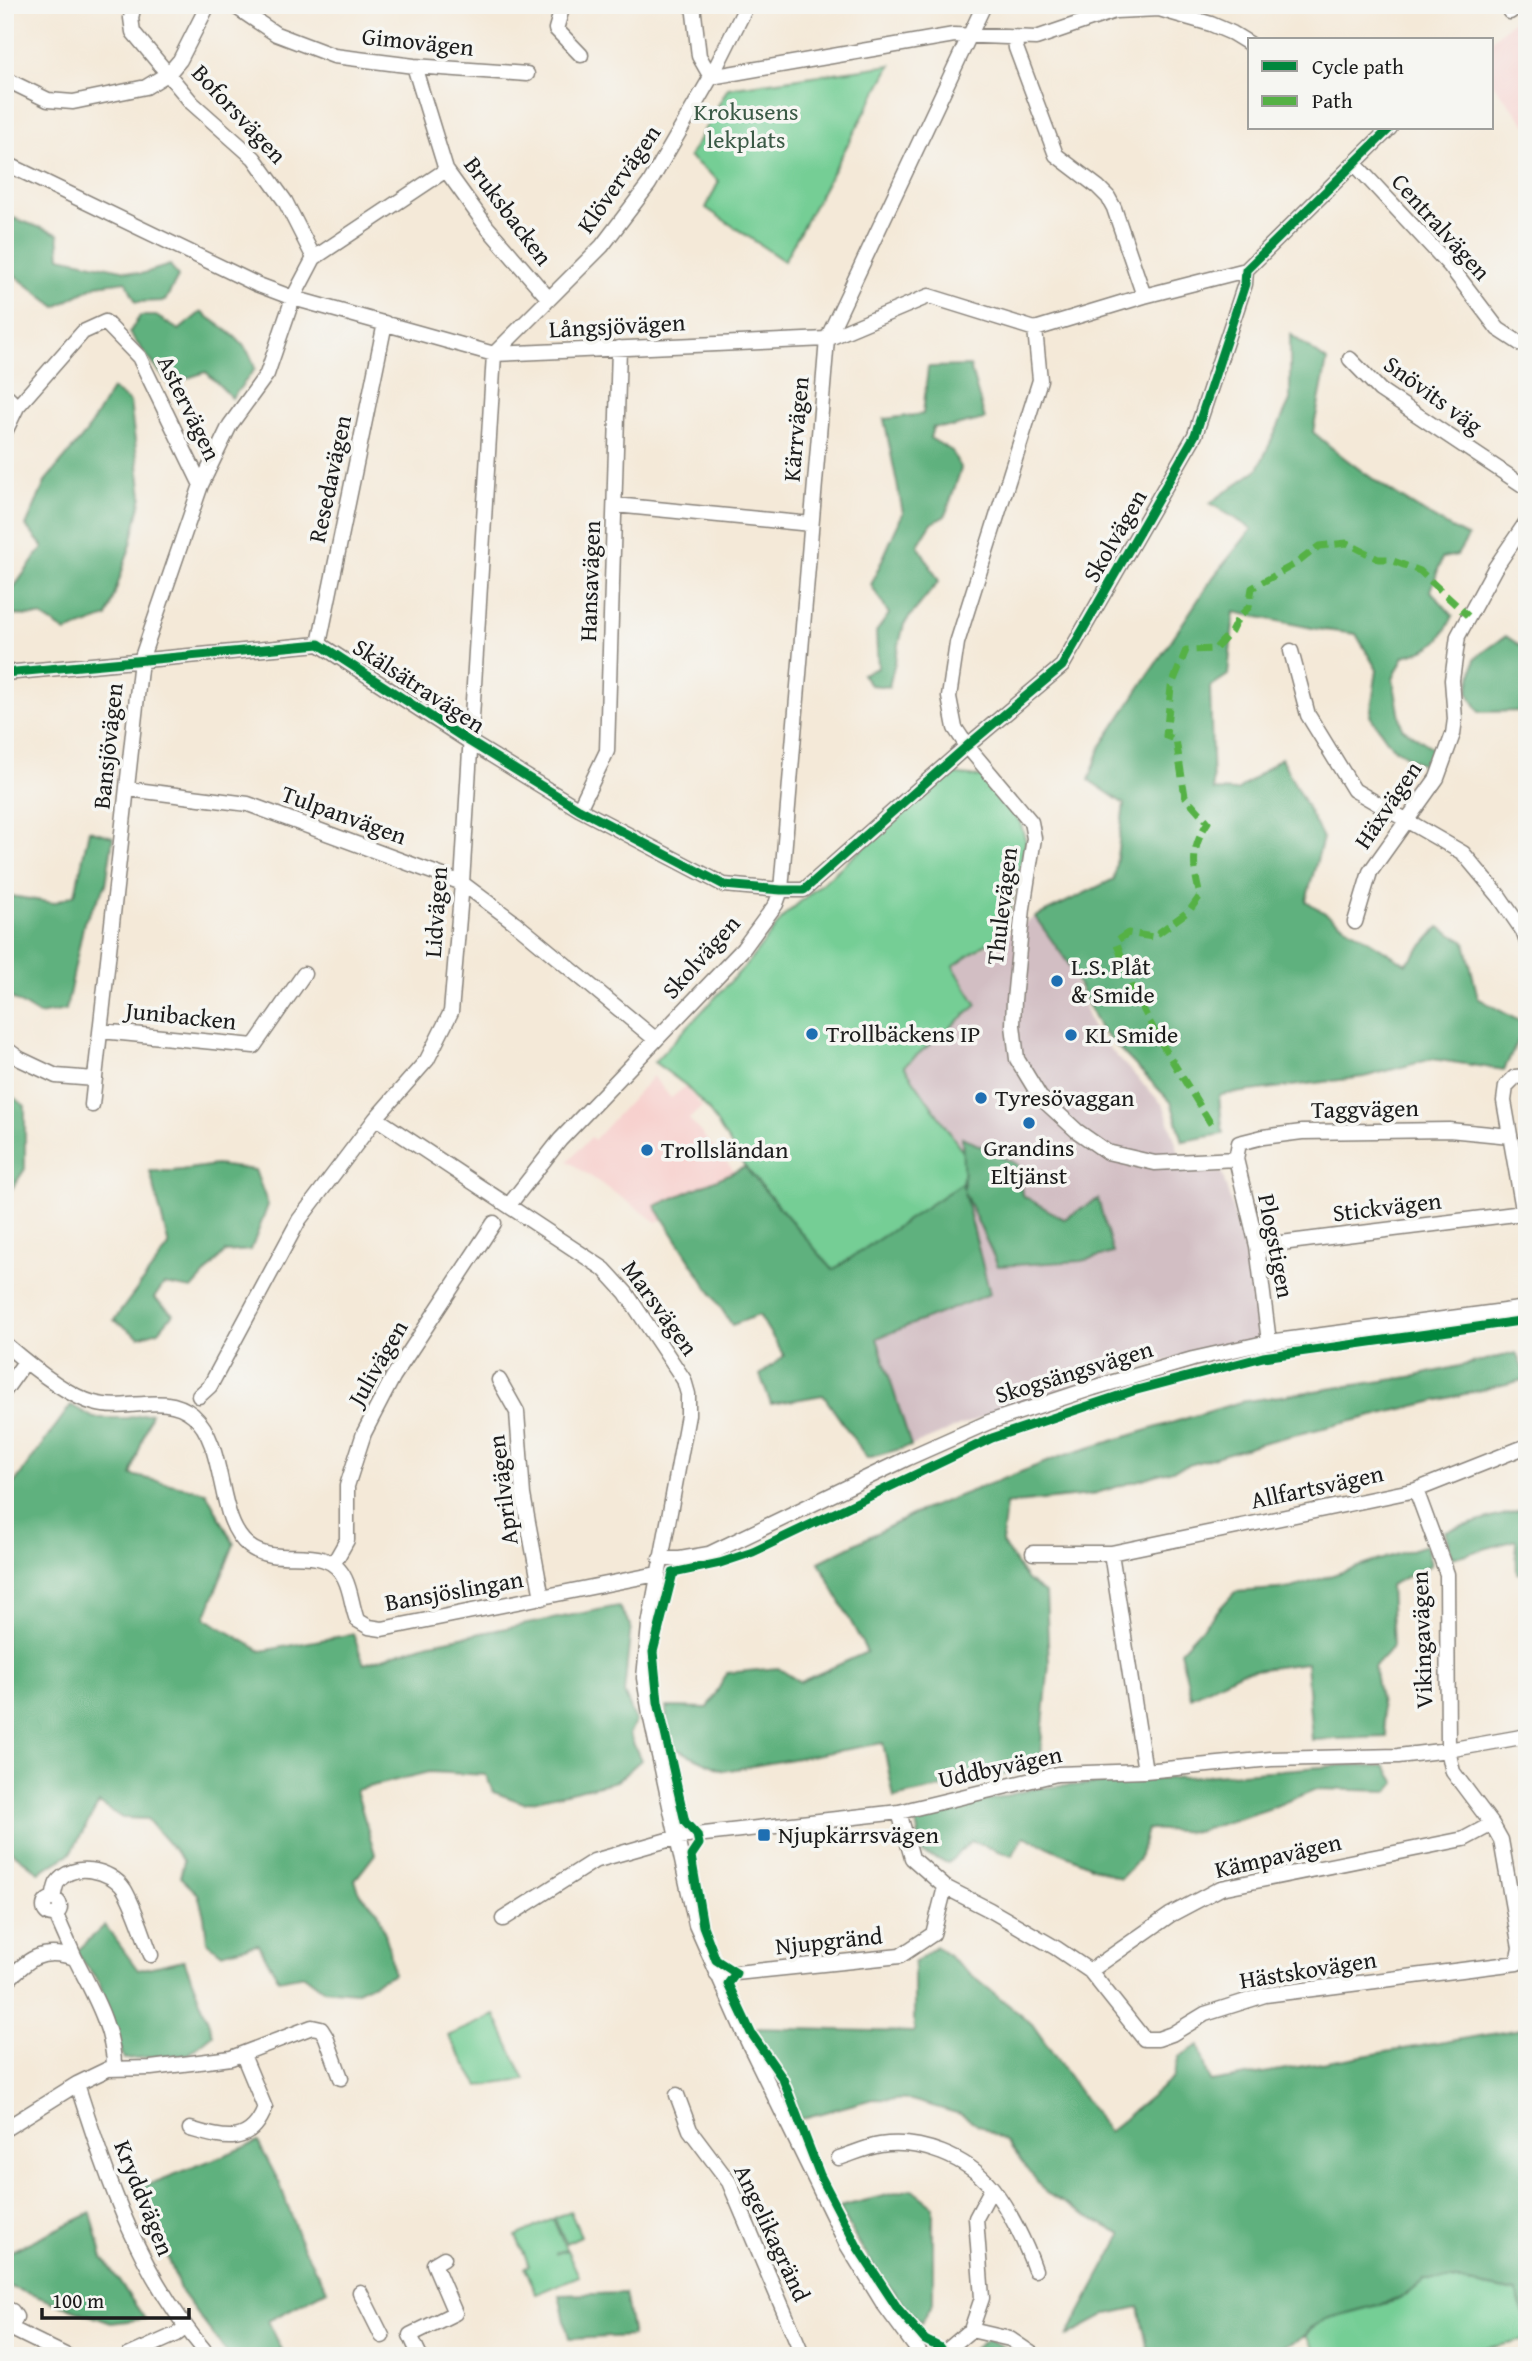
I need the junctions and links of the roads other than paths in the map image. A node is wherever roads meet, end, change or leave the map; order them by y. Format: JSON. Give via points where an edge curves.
{"nodes":[{"id":1,"x":134,"y":5,"type":"edge"},
{"id":2,"x":208,"y":5,"type":"edge"},
{"id":3,"x":233,"y":5,"type":"edge"},
{"id":4,"x":563,"y":5,"type":"edge"},
{"id":5,"x":693,"y":5,"type":"edge"},
{"id":6,"x":747,"y":5,"type":"edge"},
{"id":7,"x":984,"y":5,"type":"edge"},
{"id":8,"x":1159,"y":7,"type":"edge"},
{"id":9,"x":969,"y":35,"type":"junction"},
{"id":10,"x":1015,"y":39,"type":"junction"},
{"id":11,"x":1248,"y":43,"type":"edge"},
{"id":12,"x":581,"y":55,"type":"dead end"},
{"id":13,"x":414,"y":66,"type":"junction"},
{"id":14,"x":169,"y":73,"type":"junction"},
{"id":15,"x":527,"y":74,"type":"dead end"},
{"id":16,"x":711,"y":78,"type":"junction"},
{"id":17,"x":5,"y":79,"type":"edge"},
{"id":18,"x":1388,"y":130,"type":"edge"},
{"id":19,"x":5,"y":163,"type":"edge"},
{"id":20,"x":1354,"y":163,"type":"junction"},
{"id":21,"x":446,"y":170,"type":"junction"},
{"id":22,"x":314,"y":258,"type":"junction"},
{"id":23,"x":1246,"y":270,"type":"junction"},
{"id":24,"x":1144,"y":296,"type":"junction"},
{"id":25,"x":293,"y":298,"type":"junction"},
{"id":26,"x":548,"y":299,"type":"junction"},
{"id":27,"x":385,"y":323,"type":"junction"},
{"id":28,"x":1035,"y":329,"type":"junction"},
{"id":29,"x":827,"y":339,"type":"junction"},
{"id":30,"x":619,"y":348,"type":"junction"},
{"id":31,"x":1527,"y":348,"type":"edge"},
{"id":32,"x":494,"y":354,"type":"junction"},
{"id":33,"x":1350,"y":359,"type":"dead end"},
{"id":34,"x":5,"y":395,"type":"edge"},
{"id":35,"x":17,"y":407,"type":"junction"},
{"id":36,"x":5,"y":432,"type":"edge"},
{"id":37,"x":201,"y":485,"type":"junction"},
{"id":38,"x":1527,"y":488,"type":"edge"},
{"id":39,"x":615,"y":505,"type":"junction"},
{"id":40,"x":1527,"y":522,"type":"edge"},
{"id":41,"x":811,"y":524,"type":"junction"},
{"id":42,"x":319,"y":644,"type":"junction"},
{"id":43,"x":1292,"y":652,"type":"dead end"},
{"id":44,"x":141,"y":660,"type":"junction"},
{"id":45,"x":5,"y":673,"type":"edge"},
{"id":46,"x":470,"y":742,"type":"junction"},
{"id":47,"x":967,"y":746,"type":"junction"},
{"id":48,"x":128,"y":789,"type":"junction"},
{"id":49,"x":579,"y":809,"type":"junction"},
{"id":50,"x":1406,"y":820,"type":"junction"},
{"id":51,"x":462,"y":883,"type":"junction"},
{"id":52,"x":782,"y":890,"type":"junction"},
{"id":53,"x":1355,"y":922,"type":"dead end"},
{"id":54,"x":1527,"y":942,"type":"edge"},
{"id":55,"x":304,"y":974,"type":"dead end"},
{"id":56,"x":101,"y":1031,"type":"junction"},
{"id":57,"x":655,"y":1039,"type":"junction"},
{"id":58,"x":5,"y":1048,"type":"edge"},
{"id":59,"x":1527,"y":1076,"type":"edge"},
{"id":60,"x":95,"y":1079,"type":"junction"},
{"id":61,"x":92,"y":1105,"type":"dead end"},
{"id":62,"x":376,"y":1118,"type":"junction"},
{"id":63,"x":1510,"y":1136,"type":"junction"},
{"id":64,"x":1236,"y":1159,"type":"junction"},
{"id":65,"x":509,"y":1205,"type":"junction"},
{"id":66,"x":1523,"y":1213,"type":"junction"},
{"id":67,"x":495,"y":1223,"type":"dead end"},
{"id":68,"x":1527,"y":1232,"type":"edge"},
{"id":69,"x":1257,"y":1246,"type":"junction"},
{"id":70,"x":1527,"y":1308,"type":"edge"},
{"id":71,"x":1269,"y":1342,"type":"junction"},
{"id":72,"x":5,"y":1345,"type":"edge"},
{"id":73,"x":25,"y":1362,"type":"junction"},
{"id":74,"x":499,"y":1380,"type":"dead end"},
{"id":75,"x":5,"y":1390,"type":"edge"},
{"id":76,"x":199,"y":1396,"type":"dead end"},
{"id":77,"x":1527,"y":1446,"type":"edge"},
{"id":78,"x":1416,"y":1490,"type":"junction"},
{"id":79,"x":1033,"y":1553,"type":"dead end"},
{"id":80,"x":1111,"y":1553,"type":"junction"},
{"id":81,"x":660,"y":1559,"type":"junction"},
{"id":82,"x":334,"y":1563,"type":"junction"},
{"id":83,"x":657,"y":1574,"type":"junction"},
{"id":84,"x":542,"y":1598,"type":"junction"},
{"id":85,"x":1527,"y":1736,"type":"edge"},
{"id":86,"x":1448,"y":1750,"type":"junction"},
{"id":87,"x":1145,"y":1771,"type":"junction"},
{"id":88,"x":899,"y":1812,"type":"junction"},
{"id":89,"x":1492,"y":1824,"type":"junction"},
{"id":90,"x":678,"y":1837,"type":"junction"},
{"id":91,"x":945,"y":1888,"type":"junction"},
{"id":92,"x":503,"y":1919,"type":"dead end"},
{"id":93,"x":151,"y":1955,"type":"dead end"},
{"id":94,"x":75,"y":1958,"type":"junction"},
{"id":95,"x":1090,"y":1971,"type":"junction"},
{"id":96,"x":717,"y":1975,"type":"junction"},
{"id":97,"x":5,"y":1983,"type":"edge"},
{"id":98,"x":243,"y":2055,"type":"junction"},
{"id":99,"x":114,"y":2069,"type":"junction"},
{"id":100,"x":341,"y":2078,"type":"dead end"},
{"id":101,"x":77,"y":2084,"type":"junction"},
{"id":102,"x":677,"y":2095,"type":"dead end"},
{"id":103,"x":5,"y":2129,"type":"edge"},
{"id":104,"x":190,"y":2129,"type":"dead end"},
{"id":105,"x":839,"y":2158,"type":"dead end"},
{"id":106,"x":992,"y":2188,"type":"junction"},
{"id":107,"x":444,"y":2258,"type":"dead end"},
{"id":108,"x":1035,"y":2270,"type":"dead end"},
{"id":109,"x":360,"y":2292,"type":"dead end"},
{"id":110,"x":5,"y":2308,"type":"edge"},
{"id":111,"x":185,"y":2328,"type":"junction"},
{"id":112,"x":971,"y":2330,"type":"junction"},
{"id":113,"x":382,"y":2336,"type":"dead end"},
{"id":114,"x":67,"y":2356,"type":"edge"},
{"id":115,"x":128,"y":2356,"type":"edge"},
{"id":116,"x":209,"y":2356,"type":"edge"},
{"id":117,"x":420,"y":2356,"type":"edge"},
{"id":118,"x":803,"y":2356,"type":"edge"},
{"id":119,"x":922,"y":2356,"type":"edge"},
{"id":120,"x":940,"y":2356,"type":"edge"},
{"id":121,"x":1035,"y":2356,"type":"edge"}],
"edges":[{"from":1,"to":14,"type":"street","name":"Boforsvägen","via":[[133,32]]},
{"from":2,"to":14,"type":"street"},
{"from":3,"to":13,"type":"street","name":"Gimovägen","via":[[276,34],[334,56]]},
{"from":4,"to":12,"type":"street","via":[[556,29]]},
{"from":5,"to":16,"type":"street","via":[[699,56]]},
{"from":6,"to":16,"type":"street","name":"Klövervägen"},
{"from":7,"to":9,"type":"street","name":"Kärrvägen"},
{"from":8,"to":10,"type":"street","via":[[1115,11],[1036,38]]},
{"from":8,"to":11,"type":"street","via":[[1211,24]]},
{"from":9,"to":10,"type":"street"},
{"from":9,"to":16,"type":"street"},
{"from":9,"to":29,"type":"street","name":"Kärrvägen"},
{"from":10,"to":24,"type":"street","via":[[1056,155],[1108,197]]},
{"from":13,"to":15,"type":"street","name":"Gimovägen"},
{"from":13,"to":21,"type":"street","name":"Bruksbacken"},
{"from":14,"to":17,"type":"street","via":[[146,87],[73,102],[48,100]]},
{"from":14,"to":22,"type":"street","name":"Boforsvägen","via":[[192,103],[254,158],[285,201]]},
{"from":16,"to":26,"type":"street","name":"Klövervägen","via":[[649,184],[602,246]]},
{"from":18,"to":20,"type":"street"},
{"from":19,"to":25,"type":"street","name":"Långsjövägen"},
{"from":20,"to":23,"type":"street"},
{"from":20,"to":31,"type":"street","name":"Centralvägen","via":[[1450,266],[1498,330]]},
{"from":21,"to":22,"type":"street"},
{"from":21,"to":26,"type":"street","name":"Bruksbacken"},
{"from":22,"to":25,"type":"street","name":"Bansjövägen"},
{"from":23,"to":24,"type":"street"},
{"from":23,"to":47,"type":"street","name":"Skolvägen","via":[[1195,435],[1062,666]]},
{"from":24,"to":28,"type":"street"},
{"from":25,"to":27,"type":"street","name":"Långsjövägen"},
{"from":25,"to":37,"type":"street","name":"Bansjövägen","via":[[267,374],[230,425]]},
{"from":26,"to":32,"type":"street","name":"Klövervägen"},
{"from":27,"to":32,"type":"street","name":"Långsjövägen"},
{"from":27,"to":42,"type":"street","name":"Resedavägen"},
{"from":28,"to":29,"type":"street","name":"Långsjövägen","via":[[929,296]]},
{"from":28,"to":47,"type":"street","name":"Thulevägen","via":[[1040,380],[957,643],[949,697],[955,728]]},
{"from":29,"to":30,"type":"street","name":"Långsjövägen"},
{"from":29,"to":41,"type":"street","name":"Kärrvägen"},
{"from":30,"to":32,"type":"street","name":"Långsjövägen"},
{"from":30,"to":39,"type":"street","name":"Hansavägen"},
{"from":32,"to":46,"type":"street","name":"Lidvägen"},
{"from":33,"to":38,"type":"street","name":"Snövits väg","via":[[1380,390]]},
{"from":34,"to":35,"type":"street"},
{"from":35,"to":36,"type":"street"},
{"from":35,"to":37,"type":"street","name":"Astervägen","via":[[83,332],[105,322],[139,357]]},
{"from":37,"to":44,"type":"street","name":"Bansjövägen"},
{"from":39,"to":41,"type":"street"},
{"from":39,"to":49,"type":"street","name":"Hansavägen","via":[[607,751]]},
{"from":40,"to":50,"type":"street","name":"Häxvägen","via":[[1494,568],[1458,636],[1452,680],[1453,734],[1437,778]]},
{"from":41,"to":52,"type":"street","name":"Kärrvägen"},
{"from":42,"to":44,"type":"street","name":"Skälsätravägen"},
{"from":42,"to":46,"type":"street","name":"Skälsätravägen"},
{"from":43,"to":50,"type":"street","via":[[1308,715],[1354,790]]},
{"from":44,"to":45,"type":"street","name":"Skälsätravägen"},
{"from":44,"to":48,"type":"street","name":"Bansjövägen"},
{"from":46,"to":49,"type":"street","name":"Skälsätravägen"},
{"from":46,"to":51,"type":"street","name":"Lidvägen"},
{"from":47,"to":52,"type":"street","name":"Skolvägen","via":[[804,890]]},
{"from":47,"to":64,"type":"street","name":"Thulevägen","via":[[1031,822],[1034,838],[1013,1025],[1017,1059],[1027,1078],[1061,1117],[1108,1152],[1155,1163]]},
{"from":48,"to":51,"type":"street","name":"Tulpanvägen","via":[[247,804]]},
{"from":48,"to":56,"type":"street","name":"Bansjövägen"},
{"from":49,"to":52,"type":"street","name":"Skälsätravägen","via":[[724,885]]},
{"from":50,"to":53,"type":"street","name":"Häxvägen","via":[[1370,872]]},
{"from":50,"to":54,"type":"street","via":[[1463,853],[1499,896]]},
{"from":51,"to":57,"type":"street","name":"Tulpanvägen"},
{"from":51,"to":62,"type":"street","name":"Lidvägen","via":[[451,1013],[427,1060]]},
{"from":52,"to":57,"type":"street","name":"Skolvägen","via":[[743,948]]},
{"from":55,"to":56,"type":"street","name":"Junibacken","via":[[254,1046]]},
{"from":56,"to":60,"type":"street","name":"Bansjövägen"},
{"from":57,"to":65,"type":"street","name":"Skolvägen","via":[[560,1140]]},
{"from":58,"to":60,"type":"street","via":[[56,1076]]},
{"from":59,"to":63,"type":"street","via":[[1515,1077],[1506,1086]]},
{"from":60,"to":61,"type":"street","name":"Bansjövägen"},
{"from":62,"to":65,"type":"street","name":"Marsvägen"},
{"from":62,"to":76,"type":"street","name":"Lidvägen","via":[[299,1220],[210,1386]]},
{"from":63,"to":64,"type":"street","name":"Taggvägen","via":[[1449,1130],[1302,1132],[1239,1143]]},
{"from":63,"to":66,"type":"street"},
{"from":64,"to":69,"type":"street","name":"Plogstigen"},
{"from":65,"to":81,"type":"street","name":"Marsvägen","via":[[604,1269],[626,1293],[684,1380],[688,1415]]},
{"from":66,"to":68,"type":"street"},
{"from":66,"to":69,"type":"street","name":"Stickvägen"},
{"from":67,"to":82,"type":"street","name":"Julivägen","via":[[393,1377],[364,1433],[347,1486],[347,1540]]},
{"from":69,"to":71,"type":"street","name":"Plogstigen"},
{"from":70,"to":71,"type":"street","name":"Skogsängsvägen"},
{"from":71,"to":81,"type":"street","name":"Skogsängsvägen","via":[[1193,1359],[989,1422],[709,1554]]},
{"from":72,"to":73,"type":"street"},
{"from":73,"to":75,"type":"street"},
{"from":73,"to":82,"type":"street","via":[[94,1403],[166,1403],[192,1414],[216,1458],[236,1530],[249,1546],[273,1556],[316,1557]]},
{"from":74,"to":84,"type":"street","name":"Aprilvägen","via":[[517,1412],[523,1495]]},
{"from":77,"to":78,"type":"street","name":"Allfartsvägen"},
{"from":78,"to":80,"type":"street","name":"Allfartsvägen"},
{"from":78,"to":86,"type":"street","name":"Vikingavägen","via":[[1447,1574]]},
{"from":79,"to":80,"type":"street","name":"Allfartsvägen"},
{"from":80,"to":87,"type":"street"},
{"from":81,"to":83,"type":"street"},
{"from":82,"to":84,"type":"street","name":"Bansjöslingan","via":[[345,1579],[357,1620],[369,1627],[382,1629]]},
{"from":83,"to":84,"type":"street","name":"Bansjöslingan"},
{"from":83,"to":90,"type":"street","via":[[644,1678]]},
{"from":85,"to":86,"type":"street","name":"Uddbyvägen"},
{"from":86,"to":87,"type":"street","name":"Uddbyvägen"},
{"from":86,"to":89,"type":"street","name":"Hästskovägen","via":[[1453,1772]]},
{"from":87,"to":88,"type":"street","name":"Uddbyvägen","via":[[1057,1774]]},
{"from":88,"to":90,"type":"street","name":"Uddbyvägen"},
{"from":88,"to":91,"type":"street","name":"Hästskovägen","via":[[912,1858]]},
{"from":89,"to":95,"type":"street","name":"Kämpavägen","via":[[1464,1839],[1221,1888],[1170,1915]]},
{"from":89,"to":95,"type":"street","name":"Hästskovägen","via":[[1501,1840],[1520,1948],[1517,1963],[1265,1995],[1205,2014],[1158,2039],[1144,2039]]},
{"from":90,"to":92,"type":"street","name":"Uddbyvägen","via":[[594,1861]]},
{"from":90,"to":96,"type":"street","via":[[696,1925]]},
{"from":91,"to":95,"type":"street","name":"Hästskovägen"},
{"from":91,"to":96,"type":"street","name":"Njupgränd","via":[[933,1934],[900,1956]]},
{"from":93,"to":94,"type":"street","via":[[124,1889],[110,1877],[79,1869],[58,1883],[53,1899],[60,1903],[56,1915]]},
{"from":94,"to":97,"type":"street","via":[[50,1952],[22,1966]]},
{"from":94,"to":99,"type":"street","via":[[106,2022]]},
{"from":96,"to":119,"type":"street","via":[[846,2242]]},
{"from":98,"to":99,"type":"street"},
{"from":98,"to":100,"type":"street","via":[[312,2027],[321,2029]]},
{"from":98,"to":104,"type":"street","via":[[265,2108],[256,2125],[226,2139]]},
{"from":99,"to":101,"type":"street"},
{"from":101,"to":103,"type":"street"},
{"from":101,"to":111,"type":"street","name":"Kryddvägen","via":[[118,2206],[162,2295]]},
{"from":102,"to":118,"type":"street","name":"Angelikagränd","via":[[690,2130],[729,2182]]},
{"from":105,"to":106,"type":"street","via":[[880,2145],[929,2149],[964,2162]]},
{"from":106,"to":108,"type":"street","via":[[1026,2244]]},
{"from":106,"to":112,"type":"street","via":[[976,2218],[982,2298]]},
{"from":107,"to":117,"type":"street","via":[[434,2264],[455,2313],[410,2334]]},
{"from":109,"to":113,"type":"street"},
{"from":110,"to":114,"type":"street","via":[[16,2317],[14,2330]]},
{"from":111,"to":115,"type":"street"},
{"from":111,"to":116,"type":"street","name":"Kryddvägen"},
{"from":112,"to":120,"type":"street"},
{"from":112,"to":121,"type":"street","via":[[1010,2339]]}]}
